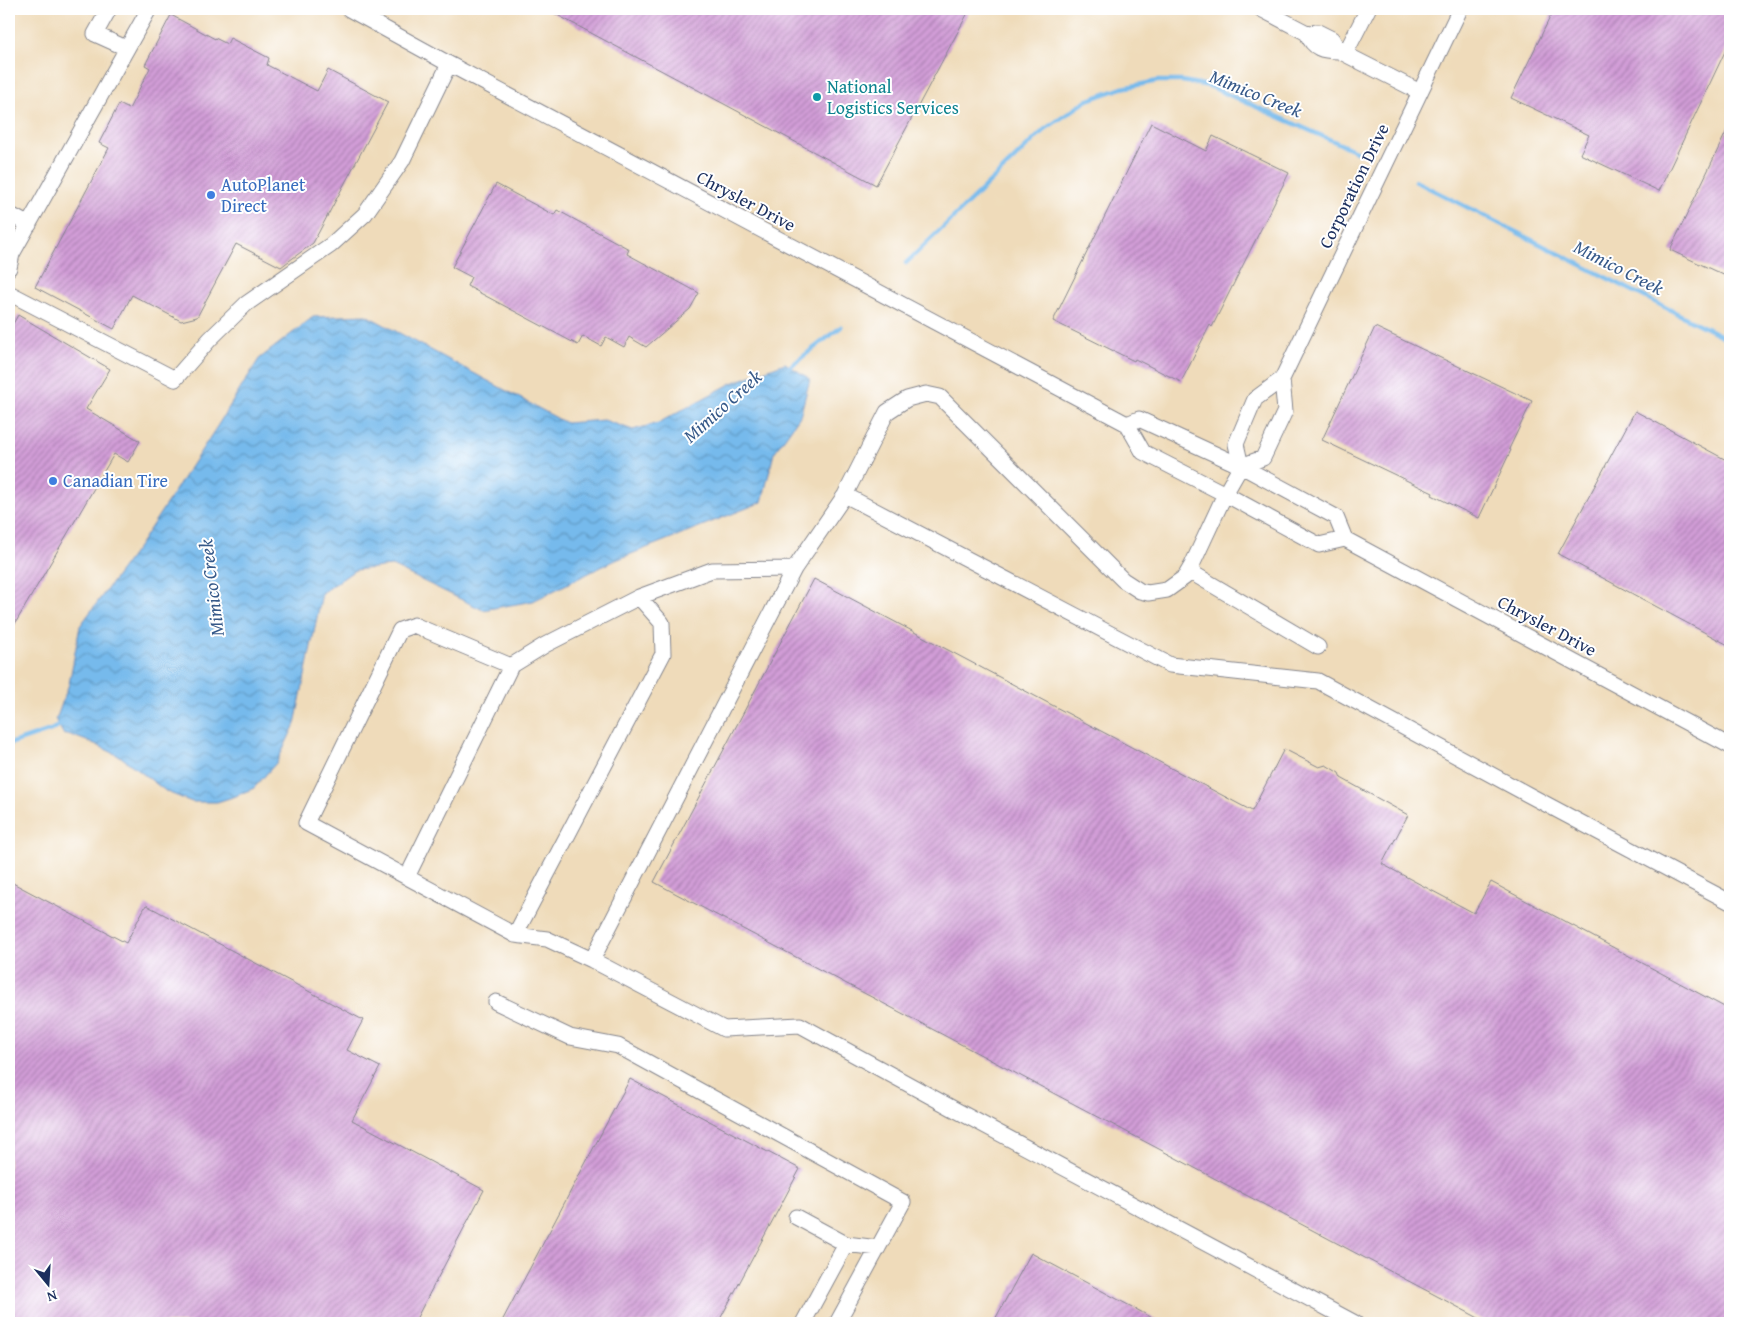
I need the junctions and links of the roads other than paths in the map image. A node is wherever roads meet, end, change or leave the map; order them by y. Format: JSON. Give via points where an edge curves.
{"nodes":[{"id":1,"x":109,"y":9,"type":"edge"},
{"id":2,"x":149,"y":9,"type":"edge"},
{"id":3,"x":349,"y":9,"type":"edge"},
{"id":4,"x":1261,"y":9,"type":"edge"},
{"id":5,"x":1368,"y":9,"type":"edge"},
{"id":6,"x":1460,"y":9,"type":"edge"},
{"id":7,"x":126,"y":48,"type":"junction"},
{"id":8,"x":1342,"y":52,"type":"junction"},
{"id":9,"x":449,"y":64,"type":"junction"},
{"id":10,"x":1420,"y":92,"type":"junction"},
{"id":11,"x":9,"y":214,"type":"edge"},
{"id":12,"x":29,"y":224,"type":"junction"},
{"id":13,"x":10,"y":258,"type":"edge"},
{"id":14,"x":9,"y":293,"type":"edge"},
{"id":15,"x":1282,"y":379,"type":"junction"},
{"id":16,"x":1128,"y":424,"type":"junction"},
{"id":17,"x":1241,"y":466,"type":"junction"},
{"id":18,"x":1225,"y":494,"type":"junction"},
{"id":19,"x":845,"y":495,"type":"junction"},
{"id":20,"x":1345,"y":539,"type":"junction"},
{"id":21,"x":794,"y":569,"type":"junction"},
{"id":22,"x":1189,"y":571,"type":"junction"},
{"id":23,"x":639,"y":597,"type":"junction"},
{"id":24,"x":1318,"y":647,"type":"dead end"},
{"id":25,"x":511,"y":666,"type":"junction"},
{"id":26,"x":1730,"y":746,"type":"edge"},
{"id":27,"x":407,"y":877,"type":"junction"},
{"id":28,"x":1730,"y":902,"type":"edge"},
{"id":29,"x":514,"y":935,"type":"junction"},
{"id":30,"x":592,"y":960,"type":"junction"},
{"id":31,"x":496,"y":1002,"type":"dead end"},
{"id":32,"x":796,"y":1217,"type":"dead end"},
{"id":33,"x":846,"y":1244,"type":"junction"},
{"id":34,"x":878,"y":1248,"type":"junction"},
{"id":35,"x":803,"y":1323,"type":"edge"},
{"id":36,"x":837,"y":1323,"type":"edge"},
{"id":37,"x":1355,"y":1323,"type":"edge"}],
"edges":[{"from":1,"to":7,"type":"street","via":[[95,34]]},
{"from":2,"to":7,"type":"street"},
{"from":3,"to":9,"type":"street","name":"Chrysler Drive"},
{"from":4,"to":8,"type":"street","via":[[1307,33],[1312,44],[1326,51]]},
{"from":5,"to":8,"type":"street"},
{"from":6,"to":10,"type":"street","name":"Corporation Drive"},
{"from":7,"to":12,"type":"street"},
{"from":8,"to":10,"type":"street"},
{"from":9,"to":14,"type":"street","via":[[402,161],[365,214],[331,245],[246,304],[175,379]]},
{"from":9,"to":16,"type":"street","name":"Chrysler Drive"},
{"from":10,"to":15,"type":"street","name":"Corporation Drive"},
{"from":11,"to":12,"type":"street"},
{"from":12,"to":13,"type":"street"},
{"from":15,"to":17,"type":"street","name":"Corporation Drive","via":[[1255,399],[1236,444]]},
{"from":15,"to":17,"type":"street","via":[[1285,411],[1263,458]]},
{"from":16,"to":17,"type":"street","name":"Chrysler Drive","via":[[1139,419]]},
{"from":16,"to":18,"type":"street","via":[[1143,452]]},
{"from":17,"to":18,"type":"street"},
{"from":17,"to":20,"type":"street","name":"Chrysler Drive","via":[[1336,517]]},
{"from":18,"to":20,"type":"street","via":[[1319,545]]},
{"from":18,"to":22,"type":"street"},
{"from":19,"to":21,"type":"street"},
{"from":19,"to":22,"type":"street","via":[[887,412],[907,399],[926,394],[940,398],[1132,587],[1148,593],[1168,590],[1185,578]]},
{"from":19,"to":28,"type":"street","via":[[1170,665],[1318,681]]},
{"from":20,"to":26,"type":"street","name":"Chrysler Drive"},
{"from":21,"to":23,"type":"street","via":[[712,570]]},
{"from":21,"to":30,"type":"street"},
{"from":22,"to":24,"type":"street"},
{"from":23,"to":25,"type":"street"},
{"from":23,"to":29,"type":"street","via":[[662,623],[663,654]]},
{"from":25,"to":27,"type":"street"},
{"from":25,"to":27,"type":"street","via":[[414,625],[400,630],[306,823]]},
{"from":27,"to":29,"type":"street"},
{"from":29,"to":30,"type":"street","via":[[547,939]]},
{"from":30,"to":37,"type":"street","via":[[724,1029],[800,1025]]},
{"from":31,"to":34,"type":"street","via":[[570,1037],[618,1046],[903,1202]]},
{"from":32,"to":33,"type":"street"},
{"from":33,"to":34,"type":"street"},
{"from":33,"to":35,"type":"street"},
{"from":34,"to":36,"type":"street"}]}
